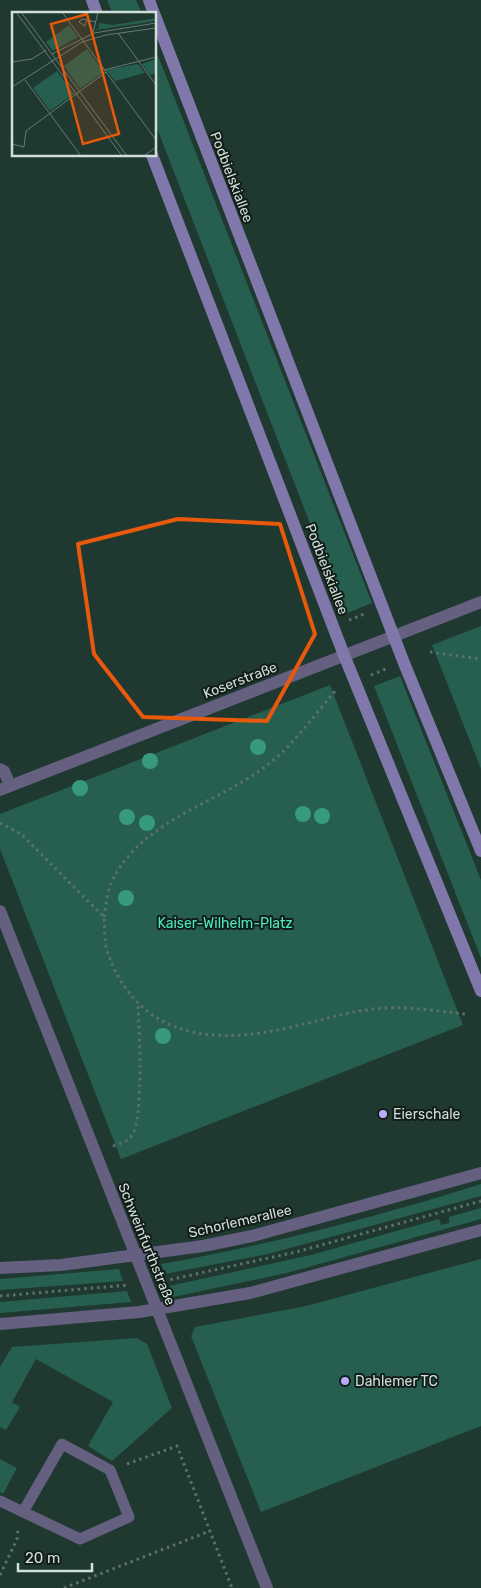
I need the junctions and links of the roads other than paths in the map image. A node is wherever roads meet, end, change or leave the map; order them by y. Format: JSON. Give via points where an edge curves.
{"nodes":[{"id":1,"x":92,"y":0,"type":"edge"},
{"id":2,"x":149,"y":0,"type":"edge"},
{"id":3,"x":96,"y":12,"type":"edge"},
{"id":4,"x":154,"y":12,"type":"edge"},
{"id":5,"x":156,"y":18,"type":"edge"},
{"id":6,"x":152,"y":156,"type":"edge"},
{"id":7,"x":481,"y":602,"type":"edge"},
{"id":8,"x":394,"y":636,"type":"junction"},
{"id":9,"x":344,"y":655,"type":"junction"},
{"id":10,"x":0,"y":769,"type":"edge"},
{"id":11,"x":5,"y":788,"type":"edge"},
{"id":12,"x":481,"y":851,"type":"edge"},
{"id":13,"x":0,"y":911,"type":"edge"},
{"id":14,"x":481,"y":991,"type":"edge"},
{"id":15,"x":481,"y":1173,"type":"edge"},
{"id":16,"x":481,"y":1230,"type":"edge"},
{"id":17,"x":136,"y":1256,"type":"junction"},
{"id":18,"x":0,"y":1268,"type":"edge"},
{"id":19,"x":158,"y":1310,"type":"junction"},
{"id":20,"x":0,"y":1324,"type":"edge"},
{"id":21,"x":0,"y":1501,"type":"edge"},
{"id":22,"x":23,"y":1512,"type":"junction"},
{"id":23,"x":267,"y":1588,"type":"edge"}],
"edges":[{"from":1,"to":3,"type":"street"},
{"from":2,"to":4,"type":"street","name":"Podbielskiallee"},
{"from":5,"to":8,"type":"street","name":"Podbielskiallee"},
{"from":6,"to":9,"type":"street","name":"Podbielskiallee"},
{"from":7,"to":8,"type":"street","name":"Koserstraße"},
{"from":8,"to":9,"type":"street","name":"Koserstraße"},
{"from":8,"to":12,"type":"street","name":"Podbielskiallee"},
{"from":9,"to":11,"type":"street","name":"Koserstraße"},
{"from":9,"to":14,"type":"street","name":"Podbielskiallee"},
{"from":10,"to":11,"type":"street","name":"Koserstraße","via":[[4,771]]},
{"from":13,"to":17,"type":"street","name":"Schweinfurthstraße"},
{"from":15,"to":17,"type":"street","name":"Schorlemerallee","via":[[252,1236]]},
{"from":16,"to":19,"type":"street","via":[[250,1293]]},
{"from":17,"to":18,"type":"street","name":"Schorlemerallee"},
{"from":17,"to":19,"type":"street","name":"Schweinfurthstraße"},
{"from":19,"to":20,"type":"street"},
{"from":19,"to":23,"type":"street","name":"Schweinfurthstraße"},
{"from":21,"to":22,"type":"lane"},
{"from":22,"to":22,"type":"lane","via":[[80,1540],[129,1517],[110,1470],[62,1444]]}]}
